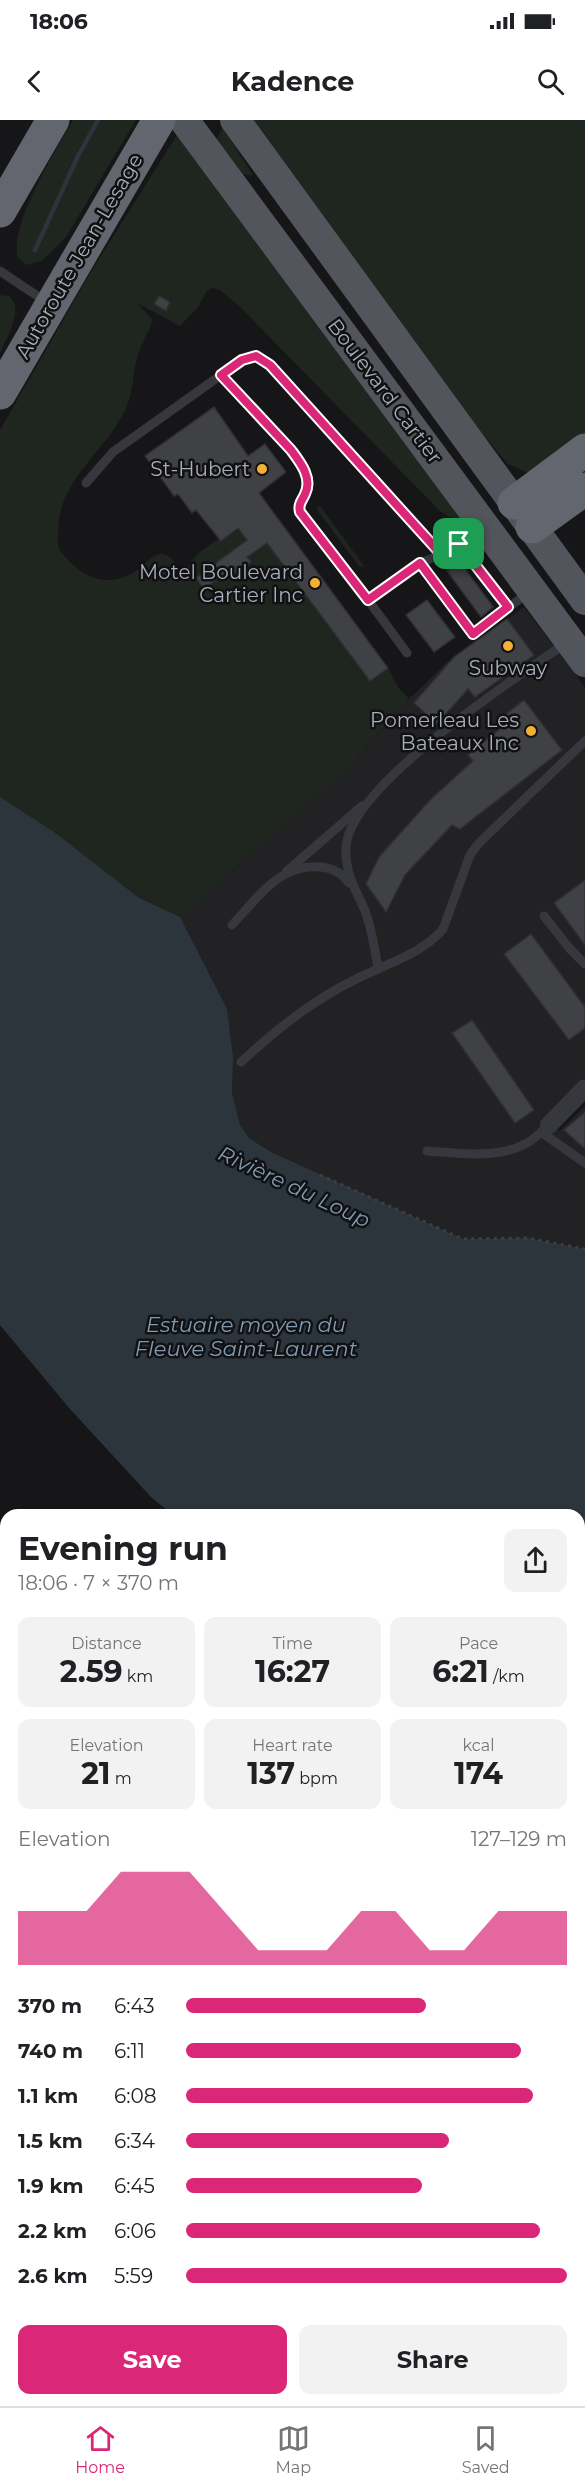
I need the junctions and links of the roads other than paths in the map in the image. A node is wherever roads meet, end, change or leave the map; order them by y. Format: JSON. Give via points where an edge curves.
{"nodes":[{"id":1,"x":45,"y":120,"type":"edge"},
{"id":2,"x":53,"y":120,"type":"edge"},
{"id":3,"x":159,"y":120,"type":"edge"},
{"id":4,"x":169,"y":120,"type":"edge"},
{"id":5,"x":184,"y":120,"type":"edge"},
{"id":6,"x":236,"y":122,"type":"edge"},
{"id":7,"x":0,"y":211,"type":"edge"},
{"id":8,"x":102,"y":220,"type":"junction"},
{"id":9,"x":0,"y":271,"type":"edge"},
{"id":10,"x":51,"y":305,"type":"junction"},
{"id":11,"x":221,"y":375,"type":"junction"},
{"id":12,"x":0,"y":393,"type":"edge"},
{"id":13,"x":585,"y":450,"type":"edge"},
{"id":14,"x":86,"y":483,"type":"dead end"},
{"id":15,"x":585,"y":489,"type":"edge"},
{"id":16,"x":523,"y":515,"type":"junction"},
{"id":17,"x":491,"y":535,"type":"junction"},
{"id":18,"x":459,"y":544,"type":"junction"},
{"id":19,"x":440,"y":553,"type":"junction"},
{"id":20,"x":420,"y":563,"type":"junction"},
{"id":21,"x":520,"y":598,"type":"junction"},
{"id":22,"x":368,"y":600,"type":"junction"},
{"id":23,"x":585,"y":600,"type":"edge"},
{"id":24,"x":577,"y":651,"type":"edge"},
{"id":25,"x":407,"y":653,"type":"dead end"},
{"id":26,"x":585,"y":741,"type":"edge"},
{"id":27,"x":370,"y":799,"type":"junction"},
{"id":28,"x":282,"y":876,"type":"junction"},
{"id":29,"x":352,"y":888,"type":"junction"},
{"id":30,"x":544,"y":916,"type":"dead end"},
{"id":31,"x":232,"y":925,"type":"dead end"},
{"id":32,"x":585,"y":964,"type":"edge"},
{"id":33,"x":378,"y":969,"type":"junction"},
{"id":34,"x":241,"y":1062,"type":"dead end"},
{"id":35,"x":585,"y":1088,"type":"edge"},
{"id":36,"x":545,"y":1128,"type":"junction"},
{"id":37,"x":428,"y":1151,"type":"dead end"},
{"id":38,"x":585,"y":1163,"type":"edge"}],
"edges":[{"from":1,"to":7,"type":"highway"},
{"from":2,"to":7,"type":"highway"},
{"from":3,"to":8,"type":"highway","name":"Autoroute Jean-Lesage"},
{"from":4,"to":8,"type":"highway"},
{"from":5,"to":17,"type":"main road","name":"Boulevard Cartier"},
{"from":6,"to":16,"type":"main road","name":"Boulevard Cartier"},
{"from":8,"to":10,"type":"highway","name":"Autoroute Jean-Lesage"},
{"from":9,"to":10,"type":"lane"},
{"from":10,"to":12,"type":"highway","name":"Autoroute Jean-Lesage"},
{"from":11,"to":14,"type":"lane","via":[[113,452]]},
{"from":11,"to":19,"type":"lane","via":[[250,357],[264,360]]},
{"from":11,"to":22,"type":"lane","via":[[301,462],[308,483],[300,512]]},
{"from":13,"to":16,"type":"highway"},
{"from":15,"to":16,"type":"highway"},
{"from":16,"to":17,"type":"main road"},
{"from":16,"to":23,"type":"main road","name":"Boulevard Cartier"},
{"from":17,"to":18,"type":"lane"},
{"from":17,"to":21,"type":"main road","name":"Boulevard Cartier"},
{"from":18,"to":19,"type":"lane"},
{"from":18,"to":21,"type":"lane"},
{"from":19,"to":20,"type":"lane"},
{"from":20,"to":21,"type":"lane","via":[[473,634]]},
{"from":20,"to":22,"type":"lane"},
{"from":21,"to":24,"type":"main road","name":"Boulevard Cartier"},
{"from":22,"to":25,"type":"lane"},
{"from":24,"to":27,"type":"lane","via":[[449,728]]},
{"from":26,"to":33,"type":"lane","via":[[479,843],[470,855],[443,928],[435,938]]},
{"from":27,"to":28,"type":"lane"},
{"from":27,"to":29,"type":"lane","via":[[352,826],[346,844]]},
{"from":28,"to":29,"type":"lane","via":[[306,868],[332,868]]},
{"from":28,"to":31,"type":"lane"},
{"from":29,"to":33,"type":"lane","via":[[365,910]]},
{"from":30,"to":32,"type":"lane"},
{"from":33,"to":34,"type":"lane","via":[[322,997],[277,1029]]},
{"from":35,"to":36,"type":"street"},
{"from":36,"to":37,"type":"lane","via":[[522,1146],[504,1151]]},
{"from":36,"to":38,"type":"lane"}]}
